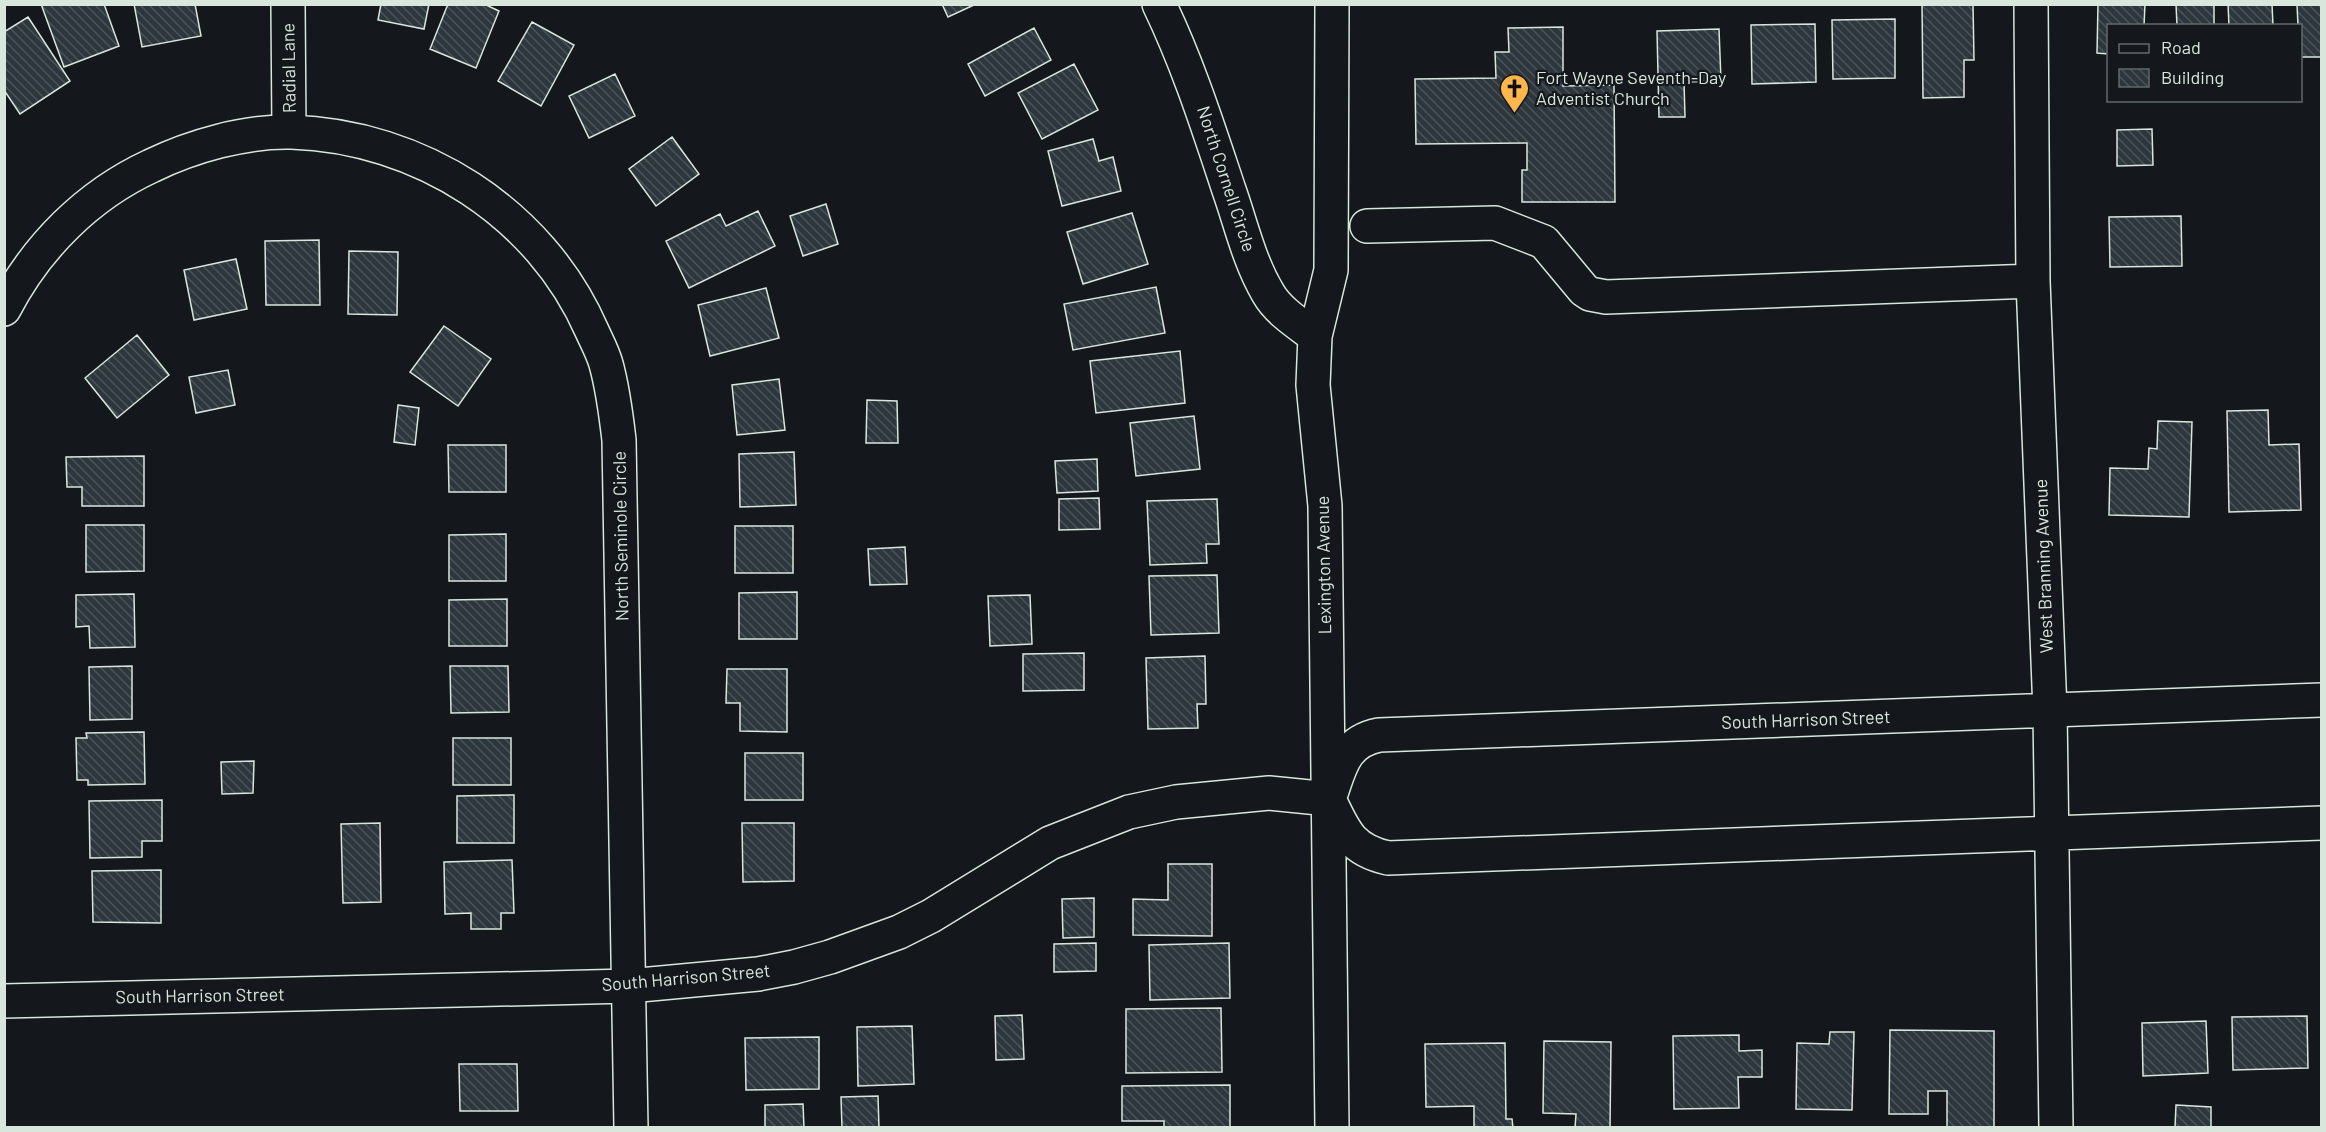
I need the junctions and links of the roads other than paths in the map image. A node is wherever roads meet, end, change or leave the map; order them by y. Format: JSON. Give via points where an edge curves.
{"nodes":[{"id":1,"x":288,"y":4,"type":"edge"},
{"id":2,"x":1159,"y":4,"type":"edge"},
{"id":3,"x":1332,"y":4,"type":"edge"},
{"id":4,"x":2031,"y":4,"type":"edge"},
{"id":5,"x":289,"y":132,"type":"junction"},
{"id":6,"x":1367,"y":226,"type":"dead end"},
{"id":7,"x":2033,"y":281,"type":"junction"},
{"id":8,"x":4,"y":309,"type":"edge"},
{"id":9,"x":1315,"y":336,"type":"junction"},
{"id":10,"x":2322,"y":700,"type":"edge"},
{"id":11,"x":2050,"y":711,"type":"junction"},
{"id":12,"x":1329,"y":799,"type":"junction"},
{"id":13,"x":2322,"y":823,"type":"edge"},
{"id":14,"x":2050,"y":832,"type":"junction"},
{"id":15,"x":629,"y":986,"type":"junction"},
{"id":16,"x":4,"y":1001,"type":"edge"},
{"id":17,"x":631,"y":1128,"type":"edge"},
{"id":18,"x":1332,"y":1128,"type":"edge"},
{"id":19,"x":2056,"y":1128,"type":"edge"}],
"edges":[{"from":1,"to":5,"type":"street","name":"Radial Lane"},
{"from":2,"to":9,"type":"street","name":"North Cornell Circle","via":[[1200,101],[1254,266],[1269,295],[1288,316]]},
{"from":3,"to":9,"type":"street","name":"Lexington Avenue","via":[[1331,270]]},
{"from":4,"to":7,"type":"street","name":"West Branning Avenue"},
{"from":5,"to":8,"type":"street","name":"North Seminole Circle","via":[[210,143],[135,173],[54,236]]},
{"from":5,"to":15,"type":"street","name":"North Seminole Circle","via":[[383,147],[434,166],[481,195],[522,229],[560,274],[577,299],[606,362],[619,440]]},
{"from":6,"to":7,"type":"street","via":[[1495,223],[1544,242],[1584,290],[1606,297]]},
{"from":7,"to":11,"type":"street","name":"West Branning Avenue"},
{"from":9,"to":12,"type":"street","name":"Lexington Avenue","via":[[1313,386],[1325,506]]},
{"from":10,"to":11,"type":"street","name":"South Harrison Street"},
{"from":11,"to":12,"type":"street","name":"South Harrison Street","via":[[1379,735],[1365,738],[1345,755]]},
{"from":11,"to":14,"type":"street","name":"West Branning Avenue"},
{"from":12,"to":14,"type":"street","via":[[1346,834],[1362,850],[1388,858]]},
{"from":12,"to":15,"type":"street","name":"South Harrison Street","via":[[1269,793],[1176,802],[1129,812],[1050,843],[931,916],[830,957],[758,974]]},
{"from":12,"to":18,"type":"street","name":"Lexington Avenue"},
{"from":13,"to":14,"type":"street"},
{"from":14,"to":19,"type":"street","name":"West Branning Avenue"},
{"from":15,"to":16,"type":"street","name":"South Harrison Street"},
{"from":15,"to":17,"type":"street","name":"North Seminole Circle"}]}
